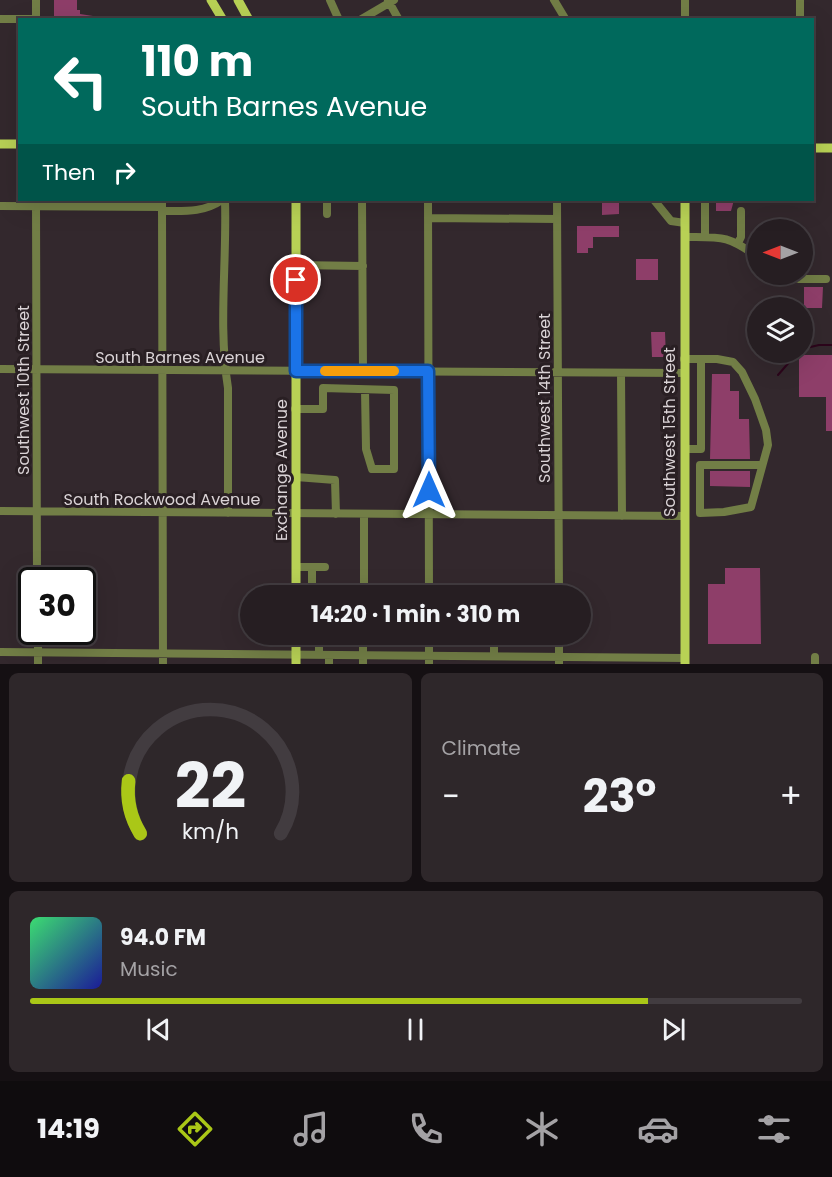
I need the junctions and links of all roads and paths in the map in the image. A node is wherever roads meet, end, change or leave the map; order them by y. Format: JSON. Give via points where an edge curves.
{"nodes":[{"id":1,"x":36,"y":0,"type":"edge"},
{"id":2,"x":212,"y":0,"type":"edge"},
{"id":3,"x":238,"y":0,"type":"edge"},
{"id":4,"x":330,"y":0,"type":"edge"},
{"id":5,"x":554,"y":0,"type":"edge"},
{"id":6,"x":685,"y":0,"type":"edge"},
{"id":7,"x":800,"y":0,"type":"edge"},
{"id":8,"x":390,"y":1,"type":"edge"},
{"id":9,"x":36,"y":18,"type":"edge"},
{"id":10,"x":222,"y":18,"type":"edge"},
{"id":11,"x":248,"y":18,"type":"edge"},
{"id":12,"x":338,"y":18,"type":"edge"},
{"id":13,"x":363,"y":18,"type":"edge"},
{"id":14,"x":398,"y":18,"type":"edge"},
{"id":15,"x":565,"y":18,"type":"edge"},
{"id":16,"x":685,"y":18,"type":"edge"},
{"id":17,"x":800,"y":18,"type":"edge"},
{"id":18,"x":0,"y":19,"type":"edge"},
{"id":19,"x":18,"y":19,"type":"edge"},
{"id":20,"x":0,"y":144,"type":"edge"},
{"id":21,"x":18,"y":144,"type":"edge"},
{"id":22,"x":814,"y":148,"type":"edge"},
{"id":23,"x":832,"y":148,"type":"edge"},
{"id":24,"x":221,"y":201,"type":"edge"},
{"id":25,"x":223,"y":201,"type":"edge"},
{"id":26,"x":296,"y":201,"type":"edge"},
{"id":27,"x":327,"y":201,"type":"edge"},
{"id":28,"x":362,"y":201,"type":"edge"},
{"id":29,"x":428,"y":201,"type":"edge"},
{"id":30,"x":557,"y":201,"type":"edge"},
{"id":31,"x":655,"y":201,"type":"edge"},
{"id":32,"x":685,"y":201,"type":"edge"},
{"id":33,"x":705,"y":201,"type":"edge"},
{"id":34,"x":36,"y":203,"type":"edge"},
{"id":35,"x":0,"y":206,"type":"edge"},
{"id":36,"x":162,"y":206,"type":"edge"},
{"id":37,"x":741,"y":211,"type":"dead end"},
{"id":38,"x":327,"y":214,"type":"dead end"},
{"id":39,"x":428,"y":218,"type":"junction"},
{"id":40,"x":557,"y":219,"type":"junction"},
{"id":41,"x":685,"y":223,"type":"junction"},
{"id":42,"x":685,"y":237,"type":"junction"},
{"id":43,"x":705,"y":237,"type":"junction"},
{"id":44,"x":738,"y":243,"type":"junction"},
{"id":45,"x":747,"y":249,"type":"edge"},
{"id":46,"x":296,"y":265,"type":"junction"},
{"id":47,"x":363,"y":266,"type":"junction"},
{"id":48,"x":813,"y":279,"type":"edge"},
{"id":49,"x":826,"y":279,"type":"dead end"},
{"id":50,"x":684,"y":359,"type":"junction"},
{"id":51,"x":701,"y":359,"type":"junction"},
{"id":52,"x":0,"y":369,"type":"edge"},
{"id":53,"x":36,"y":369,"type":"junction"},
{"id":54,"x":163,"y":370,"type":"junction"},
{"id":55,"x":225,"y":370,"type":"junction"},
{"id":56,"x":296,"y":371,"type":"junction"},
{"id":57,"x":428,"y":371,"type":"junction"},
{"id":58,"x":363,"y":372,"type":"junction"},
{"id":59,"x":558,"y":372,"type":"junction"},
{"id":60,"x":621,"y":373,"type":"junction"},
{"id":61,"x":684,"y":373,"type":"junction"},
{"id":62,"x":365,"y":390,"type":"junction"},
{"id":63,"x":685,"y":399,"type":"junction"},
{"id":64,"x":701,"y":399,"type":"junction"},
{"id":65,"x":296,"y":410,"type":"junction"},
{"id":66,"x":685,"y":427,"type":"junction"},
{"id":67,"x":701,"y":427,"type":"junction"},
{"id":68,"x":685,"y":449,"type":"junction"},
{"id":69,"x":762,"y":465,"type":"junction"},
{"id":70,"x":684,"y":471,"type":"junction"},
{"id":71,"x":700,"y":471,"type":"junction"},
{"id":72,"x":296,"y":477,"type":"junction"},
{"id":73,"x":684,"y":502,"type":"junction"},
{"id":74,"x":700,"y":502,"type":"junction"},
{"id":75,"x":0,"y":512,"type":"edge"},
{"id":76,"x":37,"y":512,"type":"junction"},
{"id":77,"x":163,"y":513,"type":"junction"},
{"id":78,"x":228,"y":513,"type":"junction"},
{"id":79,"x":296,"y":514,"type":"junction"},
{"id":80,"x":336,"y":514,"type":"junction"},
{"id":81,"x":364,"y":514,"type":"junction"},
{"id":82,"x":429,"y":514,"type":"junction"},
{"id":83,"x":558,"y":515,"type":"junction"},
{"id":84,"x":622,"y":516,"type":"junction"},
{"id":85,"x":684,"y":516,"type":"junction"},
{"id":86,"x":37,"y":567,"type":"edge"},
{"id":87,"x":296,"y":567,"type":"junction"},
{"id":88,"x":312,"y":567,"type":"junction"},
{"id":89,"x":325,"y":567,"type":"dead end"},
{"id":90,"x":296,"y":585,"type":"edge"},
{"id":91,"x":312,"y":585,"type":"edge"},
{"id":92,"x":364,"y":585,"type":"edge"},
{"id":93,"x":429,"y":585,"type":"edge"},
{"id":94,"x":558,"y":585,"type":"edge"},
{"id":95,"x":38,"y":645,"type":"edge"},
{"id":96,"x":319,"y":645,"type":"edge"},
{"id":97,"x":494,"y":645,"type":"edge"},
{"id":98,"x":0,"y":652,"type":"edge"},
{"id":99,"x":38,"y":652,"type":"junction"},
{"id":100,"x":163,"y":654,"type":"junction"},
{"id":101,"x":225,"y":654,"type":"junction"},
{"id":102,"x":319,"y":655,"type":"junction"},
{"id":103,"x":329,"y":655,"type":"junction"},
{"id":104,"x":494,"y":656,"type":"junction"},
{"id":105,"x":296,"y":659,"type":"edge"},
{"id":106,"x":363,"y":660,"type":"edge"},
{"id":107,"x":429,"y":660,"type":"edge"},
{"id":108,"x":559,"y":660,"type":"edge"},
{"id":109,"x":622,"y":661,"type":"edge"},
{"id":110,"x":685,"y":661,"type":"edge"},
{"id":111,"x":38,"y":664,"type":"edge"},
{"id":112,"x":163,"y":664,"type":"edge"},
{"id":113,"x":225,"y":664,"type":"edge"},
{"id":114,"x":329,"y":664,"type":"edge"}],
"edges":[{"from":1,"to":9,"type":"street"},
{"from":2,"to":10,"type":"main road"},
{"from":3,"to":11,"type":"main road"},
{"from":4,"to":12,"type":"street"},
{"from":5,"to":15,"type":"street"},
{"from":6,"to":16,"type":"street"},
{"from":7,"to":17,"type":"street"},
{"from":8,"to":13,"type":"street"},
{"from":8,"to":14,"type":"street"},
{"from":18,"to":19,"type":"street"},
{"from":20,"to":21,"type":"main road"},
{"from":22,"to":23,"type":"main road"},
{"from":24,"to":36,"type":"street","via":[[200,211]]},
{"from":25,"to":55,"type":"street"},
{"from":26,"to":46,"type":"main road","name":"Exchange Avenue"},
{"from":27,"to":38,"type":"street"},
{"from":28,"to":47,"type":"street"},
{"from":29,"to":39,"type":"street"},
{"from":30,"to":40,"type":"street","name":"Southwest 14th Street"},
{"from":31,"to":41,"type":"street","via":[[671,221]]},
{"from":32,"to":41,"type":"main road","name":"Southwest 15th Street"},
{"from":33,"to":43,"type":"street"},
{"from":34,"to":35,"type":"street"},
{"from":34,"to":36,"type":"street"},
{"from":34,"to":53,"type":"street","name":"Southwest 10th Street"},
{"from":36,"to":54,"type":"street"},
{"from":37,"to":44,"type":"street"},
{"from":39,"to":40,"type":"street"},
{"from":39,"to":57,"type":"street"},
{"from":40,"to":59,"type":"street","name":"Southwest 14th Street"},
{"from":41,"to":42,"type":"main road","name":"Southwest 15th Street"},
{"from":42,"to":43,"type":"street"},
{"from":42,"to":50,"type":"main road","name":"Southwest 15th Street"},
{"from":43,"to":44,"type":"street"},
{"from":44,"to":45,"type":"street"},
{"from":46,"to":47,"type":"street"},
{"from":46,"to":56,"type":"main road","name":"Exchange Avenue"},
{"from":47,"to":58,"type":"street"},
{"from":48,"to":49,"type":"street"},
{"from":50,"to":51,"type":"street"},
{"from":50,"to":61,"type":"main road","name":"Southwest 15th Street"},
{"from":51,"to":64,"type":"street"},
{"from":51,"to":69,"type":"street","via":[[733,362],[742,372],[768,437]]},
{"from":52,"to":53,"type":"street","name":"South Barnes Avenue"},
{"from":53,"to":54,"type":"street","name":"South Barnes Avenue"},
{"from":53,"to":76,"type":"street","name":"Southwest 10th Street"},
{"from":54,"to":55,"type":"street","name":"South Barnes Avenue"},
{"from":54,"to":77,"type":"street"},
{"from":55,"to":56,"type":"street","name":"South Barnes Avenue"},
{"from":55,"to":78,"type":"street"},
{"from":56,"to":58,"type":"street","name":"South Barnes Avenue"},
{"from":56,"to":65,"type":"main road","name":"Exchange Avenue"},
{"from":57,"to":58,"type":"street","name":"South Barnes Avenue"},
{"from":57,"to":59,"type":"street","name":"South Barnes Avenue"},
{"from":57,"to":82,"type":"street"},
{"from":59,"to":60,"type":"street","name":"South Barnes Avenue"},
{"from":59,"to":83,"type":"street","name":"Southwest 14th Street"},
{"from":60,"to":61,"type":"street","name":"South Barnes Avenue"},
{"from":60,"to":84,"type":"street"},
{"from":61,"to":63,"type":"main road","name":"Southwest 15th Street"},
{"from":62,"to":62,"type":"street","via":[[394,390],[394,469],[372,469],[366,448]]},
{"from":62,"to":65,"type":"street","via":[[323,388],[323,409]]},
{"from":63,"to":64,"type":"street"},
{"from":63,"to":66,"type":"main road","name":"Southwest 15th Street"},
{"from":64,"to":67,"type":"street"},
{"from":65,"to":72,"type":"main road","name":"Exchange Avenue"},
{"from":66,"to":67,"type":"street"},
{"from":66,"to":68,"type":"main road","name":"Southwest 15th Street"},
{"from":67,"to":68,"type":"street","via":[[701,449]]},
{"from":68,"to":70,"type":"main road","name":"Southwest 15th Street"},
{"from":69,"to":71,"type":"street","via":[[700,465]]},
{"from":69,"to":74,"type":"street","via":[[751,507],[700,513]]},
{"from":70,"to":71,"type":"street"},
{"from":70,"to":73,"type":"main road","name":"Southwest 15th Street"},
{"from":71,"to":74,"type":"street"},
{"from":72,"to":79,"type":"main road","name":"Exchange Avenue"},
{"from":72,"to":80,"type":"street","via":[[335,480]]},
{"from":73,"to":74,"type":"street"},
{"from":73,"to":85,"type":"main road","name":"Southwest 15th Street"},
{"from":75,"to":76,"type":"street","name":"South Rockwood Avenue"},
{"from":76,"to":77,"type":"street","name":"South Rockwood Avenue"},
{"from":76,"to":86,"type":"street","name":"Southwest 10th Street"},
{"from":77,"to":78,"type":"street","name":"South Rockwood Avenue"},
{"from":77,"to":100,"type":"street"},
{"from":78,"to":79,"type":"street","name":"South Rockwood Avenue"},
{"from":79,"to":80,"type":"street","name":"South Rockwood Avenue"},
{"from":79,"to":87,"type":"main road","name":"Exchange Avenue"},
{"from":80,"to":81,"type":"street","name":"South Rockwood Avenue"},
{"from":81,"to":82,"type":"street","name":"South Rockwood Avenue"},
{"from":81,"to":92,"type":"street"},
{"from":82,"to":83,"type":"street","name":"South Rockwood Avenue"},
{"from":82,"to":93,"type":"street"},
{"from":83,"to":84,"type":"street","name":"South Rockwood Avenue"},
{"from":83,"to":94,"type":"street","name":"Southwest 14th Street"},
{"from":84,"to":85,"type":"street","name":"South Rockwood Avenue"},
{"from":85,"to":110,"type":"main road","name":"Southwest 15th Street"},
{"from":87,"to":88,"type":"street"},
{"from":87,"to":90,"type":"main road","name":"Exchange Avenue"},
{"from":88,"to":89,"type":"street"},
{"from":88,"to":91,"type":"street"},
{"from":95,"to":99,"type":"street"},
{"from":96,"to":102,"type":"street"},
{"from":97,"to":104,"type":"street"},
{"from":98,"to":99,"type":"street"},
{"from":99,"to":100,"type":"street"},
{"from":99,"to":111,"type":"street"},
{"from":100,"to":101,"type":"street"},
{"from":100,"to":112,"type":"street"},
{"from":101,"to":105,"type":"street"},
{"from":101,"to":113,"type":"street"},
{"from":102,"to":103,"type":"street"},
{"from":102,"to":105,"type":"street"},
{"from":103,"to":106,"type":"street"},
{"from":103,"to":114,"type":"street"},
{"from":104,"to":107,"type":"street"},
{"from":104,"to":108,"type":"street"},
{"from":106,"to":107,"type":"street"},
{"from":108,"to":109,"type":"street"},
{"from":109,"to":110,"type":"street"}]}
